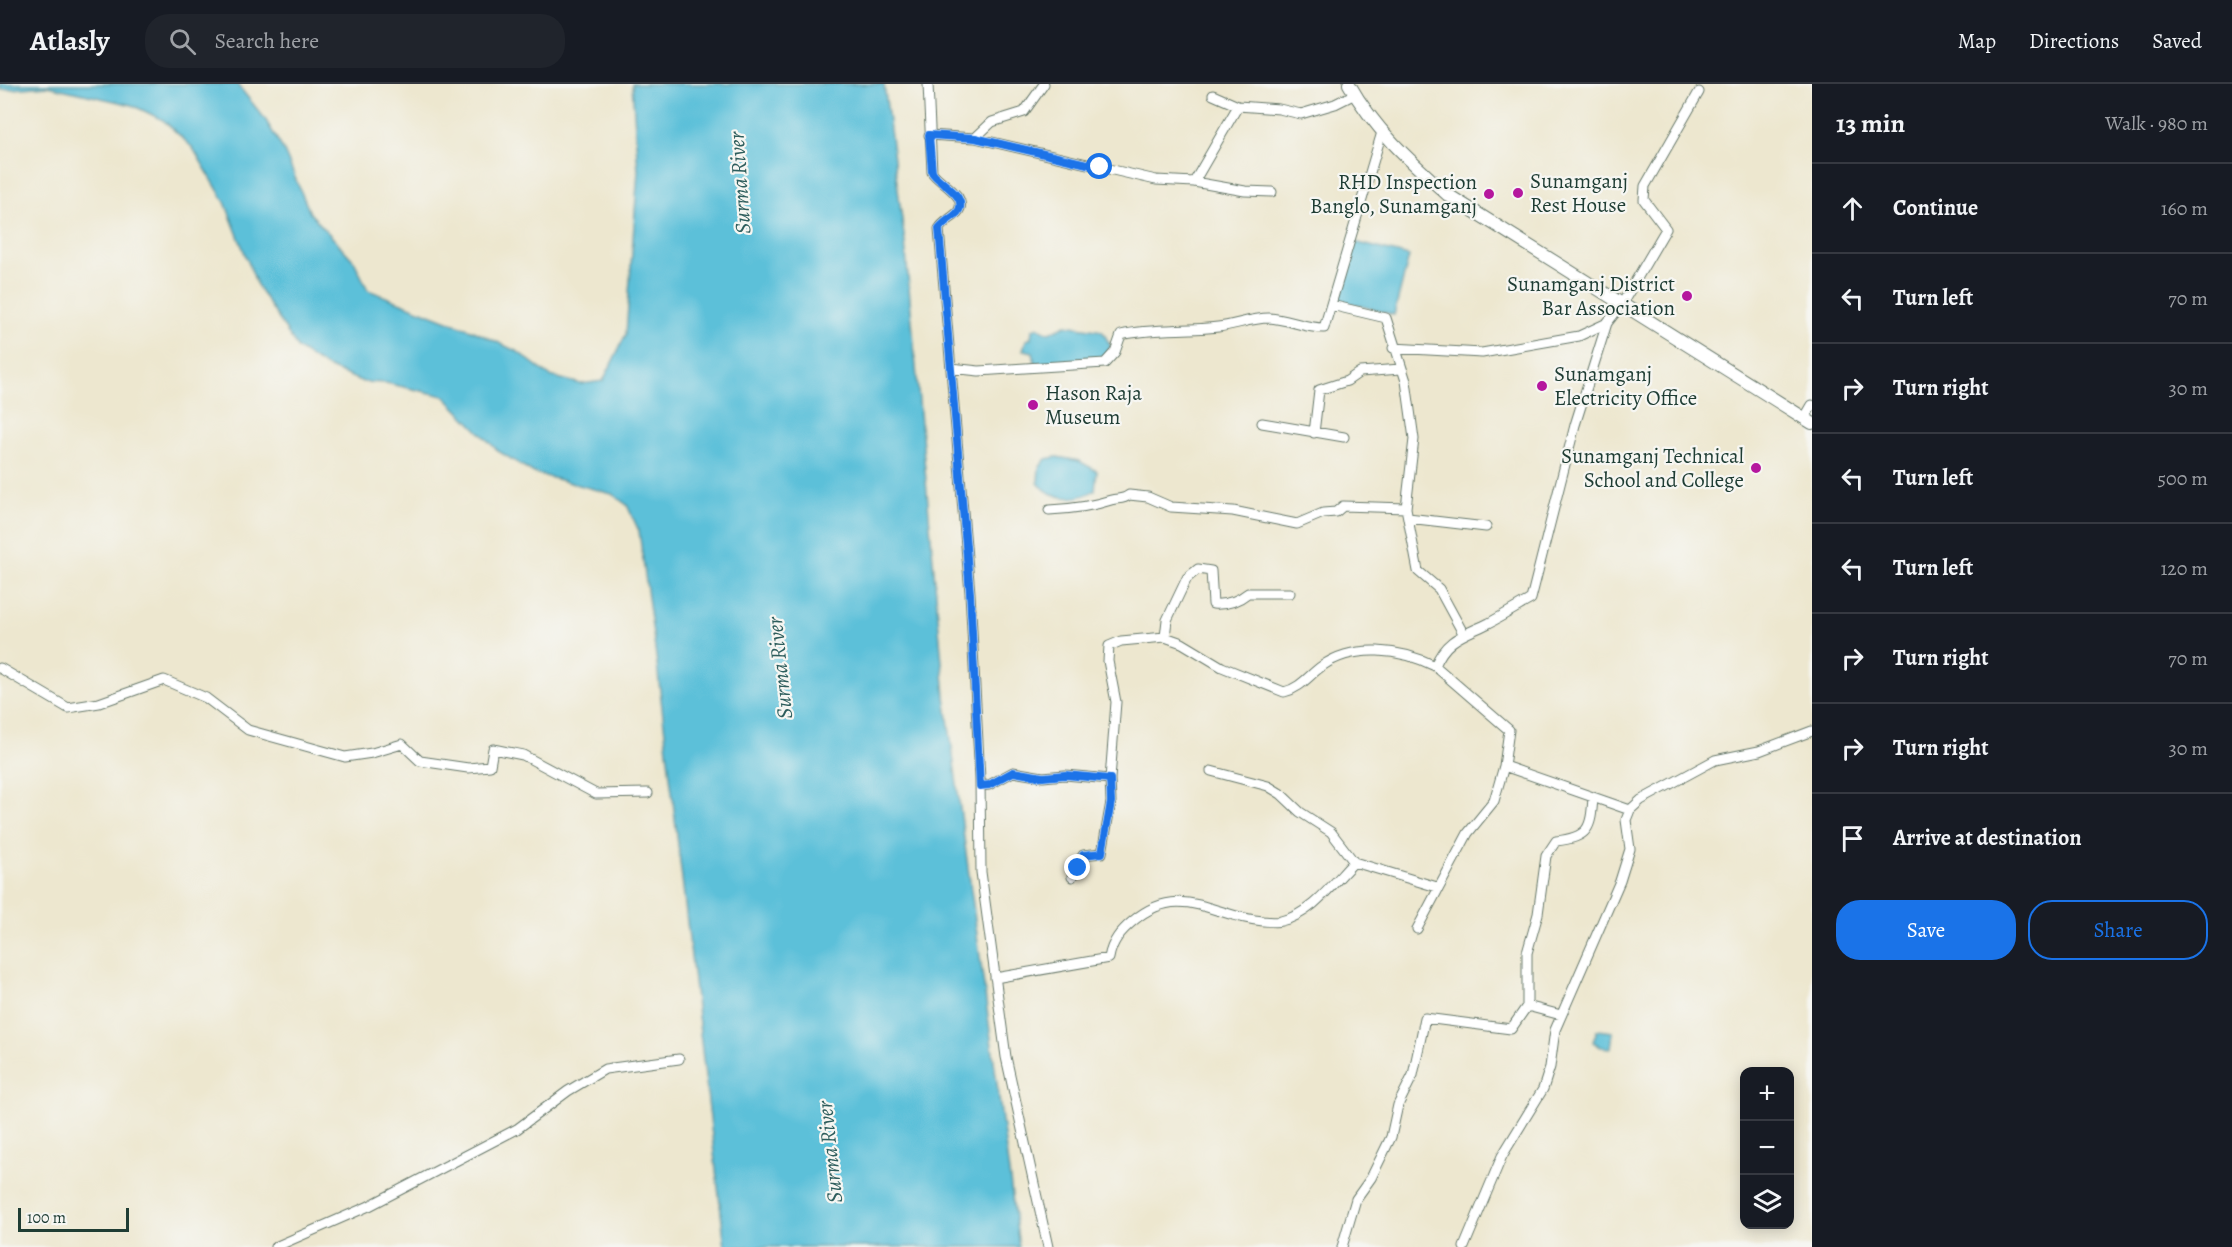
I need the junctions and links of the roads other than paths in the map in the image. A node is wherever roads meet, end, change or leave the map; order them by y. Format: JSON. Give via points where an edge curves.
{"nodes":[{"id":1,"x":928,"y":84,"type":"edge"},
{"id":2,"x":1044,"y":84,"type":"edge"},
{"id":3,"x":1352,"y":89,"type":"edge"},
{"id":4,"x":1699,"y":93,"type":"dead end"},
{"id":5,"x":1213,"y":96,"type":"dead end"},
{"id":6,"x":1238,"y":106,"type":"junction"},
{"id":7,"x":1382,"y":132,"type":"junction"},
{"id":8,"x":929,"y":135,"type":"junction"},
{"id":9,"x":975,"y":138,"type":"junction"},
{"id":10,"x":1194,"y":182,"type":"junction"},
{"id":11,"x":1272,"y":192,"type":"dead end"},
{"id":12,"x":1622,"y":304,"type":"junction"},
{"id":13,"x":1331,"y":305,"type":"junction"},
{"id":14,"x":1607,"y":323,"type":"junction"},
{"id":15,"x":1393,"y":348,"type":"junction"},
{"id":16,"x":951,"y":368,"type":"junction"},
{"id":17,"x":1401,"y":369,"type":"junction"},
{"id":18,"x":1812,"y":405,"type":"edge"},
{"id":19,"x":1808,"y":421,"type":"edge"},
{"id":20,"x":1262,"y":423,"type":"dead end"},
{"id":21,"x":1314,"y":433,"type":"junction"},
{"id":22,"x":1344,"y":437,"type":"dead end"},
{"id":23,"x":1049,"y":510,"type":"dead end"},
{"id":24,"x":1407,"y":513,"type":"junction"},
{"id":25,"x":1486,"y":527,"type":"dead end"},
{"id":26,"x":1290,"y":593,"type":"dead end"},
{"id":27,"x":1463,"y":633,"type":"junction"},
{"id":28,"x":1165,"y":637,"type":"junction"},
{"id":29,"x":1435,"y":666,"type":"junction"},
{"id":30,"x":0,"y":669,"type":"edge"},
{"id":31,"x":1812,"y":731,"type":"edge"},
{"id":32,"x":1504,"y":766,"type":"junction"},
{"id":33,"x":1211,"y":771,"type":"dead end"},
{"id":34,"x":1110,"y":779,"type":"junction"},
{"id":35,"x":980,"y":786,"type":"junction"},
{"id":36,"x":648,"y":793,"type":"dead end"},
{"id":37,"x":1593,"y":797,"type":"junction"},
{"id":38,"x":1630,"y":810,"type":"junction"},
{"id":39,"x":1354,"y":862,"type":"junction"},
{"id":40,"x":1072,"y":877,"type":"dead end"},
{"id":41,"x":1437,"y":887,"type":"junction"},
{"id":42,"x":1417,"y":929,"type":"dead end"},
{"id":43,"x":995,"y":978,"type":"junction"},
{"id":44,"x":1527,"y":1006,"type":"junction"},
{"id":45,"x":1561,"y":1015,"type":"junction"},
{"id":46,"x":679,"y":1059,"type":"dead end"},
{"id":47,"x":275,"y":1247,"type":"edge"},
{"id":48,"x":1048,"y":1247,"type":"edge"},
{"id":49,"x":1342,"y":1247,"type":"edge"},
{"id":50,"x":1464,"y":1247,"type":"edge"}],
"edges":[{"from":1,"to":8,"type":"street"},
{"from":2,"to":9,"type":"street","via":[[1024,112],[992,122]]},
{"from":3,"to":6,"type":"street","via":[[1335,104],[1301,114]]},
{"from":3,"to":7,"type":"main road"},
{"from":4,"to":12,"type":"street","via":[[1645,186],[1644,200],[1666,229]]},
{"from":5,"to":6,"type":"street"},
{"from":6,"to":10,"type":"street"},
{"from":7,"to":12,"type":"main road","via":[[1448,195]]},
{"from":7,"to":13,"type":"street"},
{"from":8,"to":9,"type":"street"},
{"from":8,"to":16,"type":"street","via":[[932,172],[961,204],[939,229]]},
{"from":9,"to":10,"type":"street","via":[[1156,180]]},
{"from":10,"to":11,"type":"street"},
{"from":12,"to":14,"type":"street"},
{"from":12,"to":19,"type":"main road"},
{"from":13,"to":15,"type":"street","via":[[1386,318]]},
{"from":13,"to":16,"type":"street","via":[[1324,328],[1268,318],[1190,330],[1144,329],[1121,335],[1115,352],[1105,363],[979,371]]},
{"from":14,"to":15,"type":"street","via":[[1579,336],[1501,351],[1463,353]]},
{"from":14,"to":27,"type":"street","via":[[1575,425],[1531,599]]},
{"from":15,"to":17,"type":"street"},
{"from":16,"to":35,"type":"street","via":[[970,593]]},
{"from":17,"to":21,"type":"street","via":[[1360,372],[1347,381],[1319,390]]},
{"from":17,"to":24,"type":"street","via":[[1414,439]]},
{"from":18,"to":19,"type":"street"},
{"from":20,"to":21,"type":"street"},
{"from":21,"to":22,"type":"street"},
{"from":23,"to":24,"type":"street","via":[[1086,509],[1129,495],[1148,497],[1171,507],[1233,511],[1298,524],[1343,506]]},
{"from":24,"to":25,"type":"street"},
{"from":24,"to":27,"type":"street","via":[[1418,571],[1439,589]]},
{"from":26,"to":28,"type":"street","via":[[1248,593],[1221,605],[1213,604],[1211,571],[1198,569],[1187,578],[1167,620]]},
{"from":27,"to":29,"type":"street","via":[[1452,641]]},
{"from":28,"to":29,"type":"street","via":[[1222,667],[1284,692],[1345,655],[1379,650]]},
{"from":28,"to":34,"type":"street","via":[[1121,641],[1109,646],[1116,702]]},
{"from":29,"to":32,"type":"street","via":[[1507,728]]},
{"from":30,"to":36,"type":"street","via":[[68,708],[99,703],[164,680],[206,698],[248,730],[345,757],[402,744],[420,761],[468,768],[490,766],[493,749],[523,755],[596,794]]},
{"from":31,"to":38,"type":"street","via":[[1759,751],[1715,760],[1641,800]]},
{"from":32,"to":37,"type":"street"},
{"from":32,"to":41,"type":"street","via":[[1494,801],[1468,833]]},
{"from":33,"to":39,"type":"street","via":[[1268,786],[1281,794],[1331,832]]},
{"from":34,"to":35,"type":"street","via":[[1013,772]]},
{"from":34,"to":40,"type":"street","via":[[1111,802],[1102,853],[1083,855]]},
{"from":35,"to":43,"type":"street","via":[[981,872]]},
{"from":37,"to":38,"type":"street"},
{"from":37,"to":44,"type":"street","via":[[1591,824],[1579,837],[1556,841],[1546,856],[1538,914],[1527,953]]},
{"from":38,"to":45,"type":"street","via":[[1626,820],[1630,849],[1620,880]]},
{"from":39,"to":41,"type":"street"},
{"from":39,"to":43,"type":"street","via":[[1315,903],[1279,922],[1250,920],[1171,900],[1139,916],[1121,931],[1109,958]]},
{"from":41,"to":42,"type":"street"},
{"from":43,"to":48,"type":"street","via":[[1006,1057]]},
{"from":44,"to":45,"type":"street"},
{"from":44,"to":49,"type":"street","via":[[1511,1029],[1425,1018],[1413,1075],[1398,1105],[1391,1137],[1356,1199]]},
{"from":45,"to":50,"type":"street","via":[[1543,1089],[1502,1156]]},
{"from":46,"to":47,"type":"street","via":[[605,1069],[517,1129],[369,1206]]}]}
